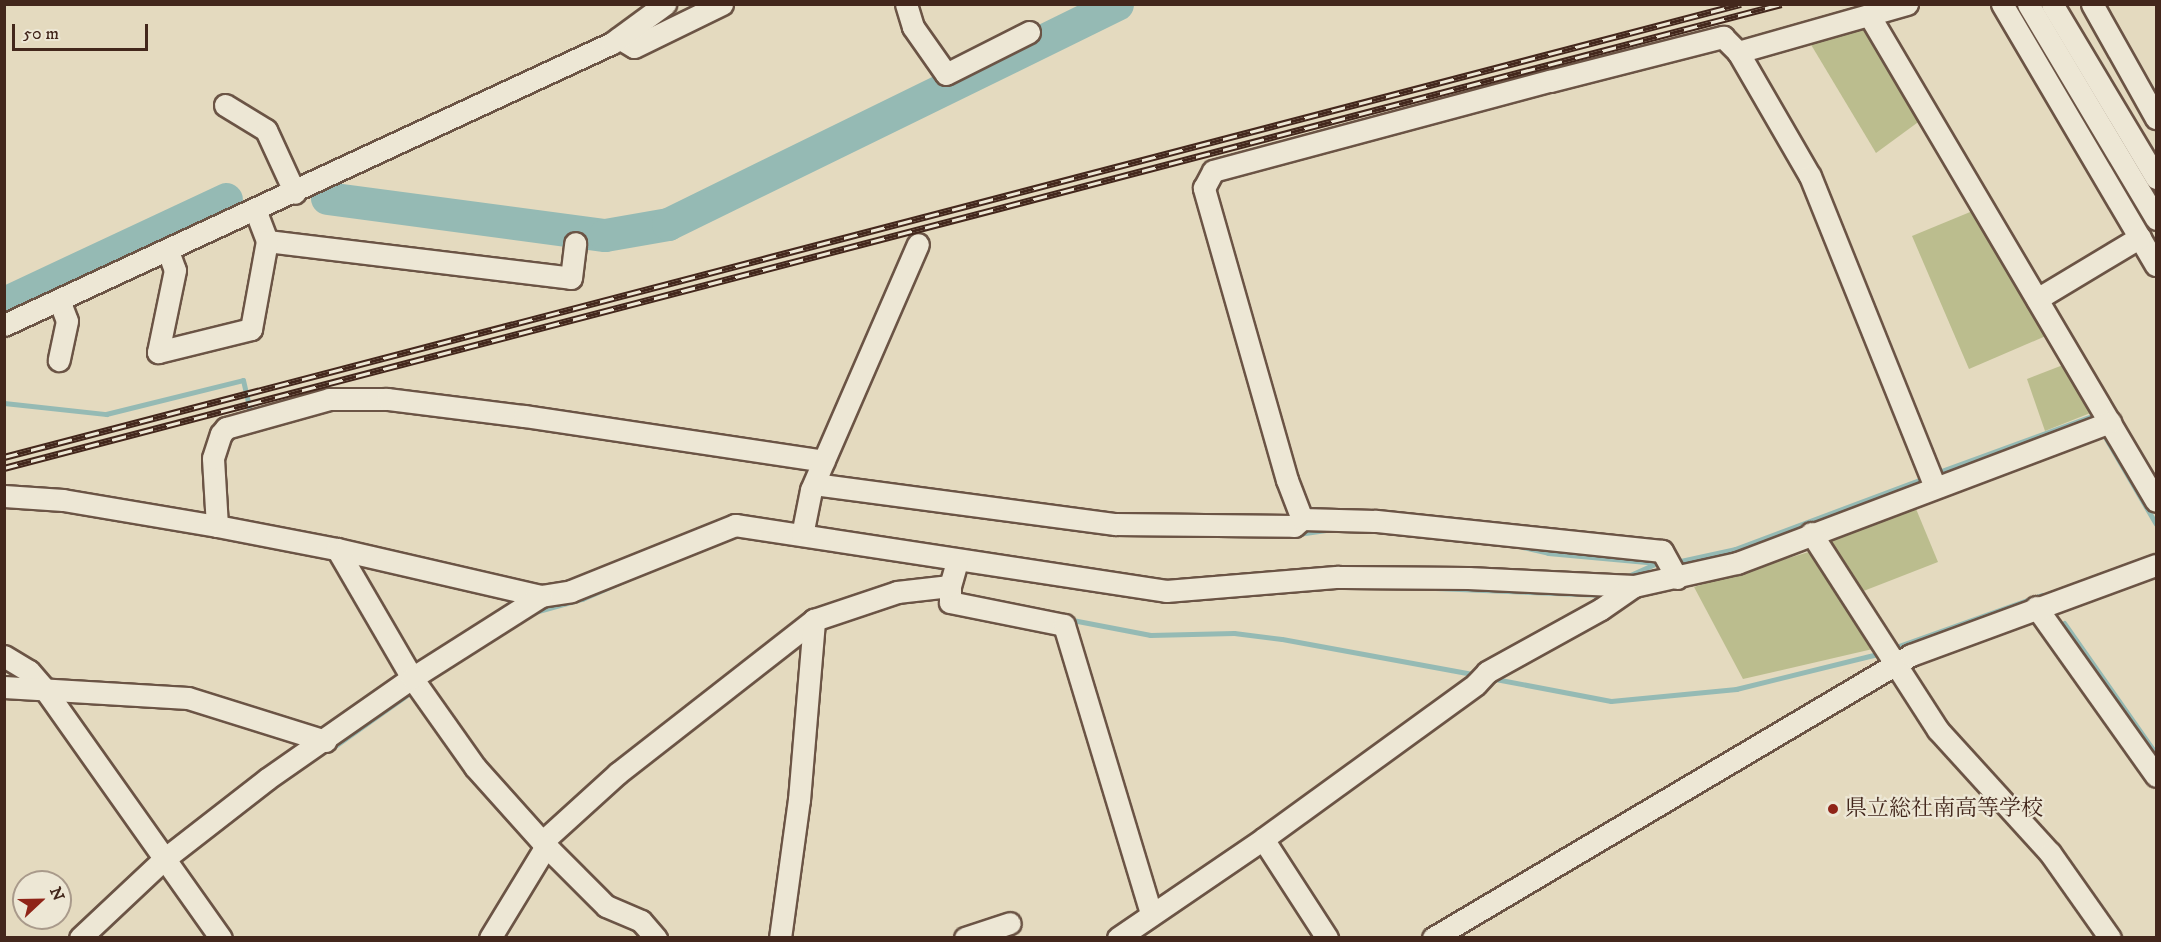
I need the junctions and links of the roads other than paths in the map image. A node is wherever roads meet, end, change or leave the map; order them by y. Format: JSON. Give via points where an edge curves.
{"nodes":[{"id":1,"x":665,"y":4,"type":"edge"},
{"id":2,"x":722,"y":4,"type":"edge"},
{"id":3,"x":906,"y":4,"type":"edge"},
{"id":4,"x":1907,"y":4,"type":"edge"},
{"id":5,"x":2002,"y":4,"type":"edge"},
{"id":6,"x":2028,"y":4,"type":"edge"},
{"id":7,"x":2052,"y":4,"type":"edge"},
{"id":8,"x":2092,"y":4,"type":"edge"},
{"id":9,"x":1869,"y":15,"type":"junction"},
{"id":10,"x":1029,"y":32,"type":"dead end"},
{"id":11,"x":620,"y":38,"type":"junction"},
{"id":12,"x":1738,"y":52,"type":"junction"},
{"id":13,"x":225,"y":105,"type":"dead end"},
{"id":14,"x":2157,"y":118,"type":"edge"},
{"id":15,"x":2157,"y":178,"type":"edge"},
{"id":16,"x":295,"y":193,"type":"junction"},
{"id":17,"x":256,"y":212,"type":"junction"},
{"id":18,"x":2157,"y":219,"type":"edge"},
{"id":19,"x":2140,"y":237,"type":"junction"},
{"id":20,"x":267,"y":241,"type":"junction"},
{"id":21,"x":575,"y":243,"type":"dead end"},
{"id":22,"x":918,"y":244,"type":"dead end"},
{"id":23,"x":168,"y":251,"type":"junction"},
{"id":24,"x":2157,"y":264,"type":"edge"},
{"id":25,"x":2037,"y":299,"type":"junction"},
{"id":26,"x":59,"y":300,"type":"junction"},
{"id":27,"x":4,"y":325,"type":"edge"},
{"id":28,"x":59,"y":360,"type":"dead end"},
{"id":29,"x":2103,"y":425,"type":"junction"},
{"id":30,"x":824,"y":461,"type":"junction"},
{"id":31,"x":1932,"y":479,"type":"junction"},
{"id":32,"x":813,"y":484,"type":"junction"},
{"id":33,"x":4,"y":496,"type":"edge"},
{"id":34,"x":2157,"y":501,"type":"edge"},
{"id":35,"x":1302,"y":519,"type":"junction"},
{"id":36,"x":217,"y":526,"type":"junction"},
{"id":37,"x":1811,"y":533,"type":"junction"},
{"id":38,"x":802,"y":535,"type":"junction"},
{"id":39,"x":337,"y":549,"type":"junction"},
{"id":40,"x":2157,"y":565,"type":"edge"},
{"id":41,"x":1671,"y":567,"type":"junction"},
{"id":42,"x":954,"y":572,"type":"junction"},
{"id":43,"x":1634,"y":586,"type":"junction"},
{"id":44,"x":541,"y":596,"type":"junction"},
{"id":45,"x":2036,"y":607,"type":"junction"},
{"id":46,"x":814,"y":620,"type":"junction"},
{"id":47,"x":1890,"y":655,"type":"junction"},
{"id":48,"x":4,"y":656,"type":"edge"},
{"id":49,"x":416,"y":684,"type":"junction"},
{"id":50,"x":4,"y":687,"type":"edge"},
{"id":51,"x":47,"y":693,"type":"junction"},
{"id":52,"x":325,"y":741,"type":"junction"},
{"id":53,"x":2157,"y":776,"type":"edge"},
{"id":54,"x":1263,"y":838,"type":"junction"},
{"id":55,"x":544,"y":844,"type":"junction"},
{"id":56,"x":163,"y":860,"type":"junction"},
{"id":57,"x":1151,"y":913,"type":"junction"},
{"id":58,"x":1010,"y":923,"type":"dead end"},
{"id":59,"x":80,"y":938,"type":"edge"},
{"id":60,"x":221,"y":938,"type":"edge"},
{"id":61,"x":490,"y":938,"type":"edge"},
{"id":62,"x":656,"y":938,"type":"edge"},
{"id":63,"x":780,"y":938,"type":"edge"},
{"id":64,"x":965,"y":938,"type":"edge"},
{"id":65,"x":1118,"y":938,"type":"edge"},
{"id":66,"x":1327,"y":938,"type":"edge"},
{"id":67,"x":1433,"y":938,"type":"edge"},
{"id":68,"x":2110,"y":938,"type":"edge"}],
"edges":[{"from":1,"to":11,"type":"street"},
{"from":2,"to":11,"type":"street","via":[[634,47]]},
{"from":3,"to":10,"type":"street","via":[[913,27],[946,74]]},
{"from":4,"to":9,"type":"street"},
{"from":5,"to":19,"type":"street"},
{"from":6,"to":18,"type":"street"},
{"from":7,"to":15,"type":"street"},
{"from":8,"to":14,"type":"street"},
{"from":9,"to":12,"type":"street"},
{"from":9,"to":25,"type":"street"},
{"from":11,"to":16,"type":"street"},
{"from":12,"to":31,"type":"street","via":[[1810,176]]},
{"from":12,"to":35,"type":"street","via":[[1723,37],[1213,171],[1204,188],[1287,480]]},
{"from":13,"to":16,"type":"street","via":[[266,130]]},
{"from":16,"to":17,"type":"street"},
{"from":17,"to":20,"type":"street"},
{"from":17,"to":23,"type":"street"},
{"from":19,"to":24,"type":"street"},
{"from":19,"to":25,"type":"street"},
{"from":20,"to":21,"type":"street","via":[[571,278]]},
{"from":20,"to":23,"type":"street","via":[[251,329],[158,352],[175,270]]},
{"from":22,"to":30,"type":"street"},
{"from":23,"to":26,"type":"street"},
{"from":25,"to":29,"type":"street"},
{"from":26,"to":27,"type":"street"},
{"from":26,"to":28,"type":"street","via":[[67,321]]},
{"from":29,"to":31,"type":"street"},
{"from":29,"to":34,"type":"street"},
{"from":30,"to":32,"type":"street"},
{"from":30,"to":36,"type":"street","via":[[524,416],[387,399],[330,399],[226,428],[213,458]]},
{"from":31,"to":37,"type":"street"},
{"from":32,"to":35,"type":"street","via":[[1115,524],[1294,526]]},
{"from":32,"to":38,"type":"street"},
{"from":33,"to":36,"type":"street","via":[[63,500]]},
{"from":35,"to":41,"type":"street","via":[[1375,521],[1662,551]]},
{"from":36,"to":39,"type":"street"},
{"from":37,"to":41,"type":"street","via":[[1737,563]]},
{"from":37,"to":47,"type":"street"},
{"from":38,"to":42,"type":"street"},
{"from":38,"to":44,"type":"street","via":[[735,525],[572,591]]},
{"from":39,"to":44,"type":"street"},
{"from":39,"to":49,"type":"street"},
{"from":40,"to":45,"type":"street"},
{"from":41,"to":43,"type":"street"},
{"from":42,"to":43,"type":"street","via":[[1166,591],[1338,577]]},
{"from":42,"to":46,"type":"street"},
{"from":42,"to":57,"type":"street","via":[[950,602],[1064,625]]},
{"from":43,"to":54,"type":"street","via":[[1483,677]]},
{"from":44,"to":49,"type":"street"},
{"from":45,"to":47,"type":"street"},
{"from":45,"to":53,"type":"street"},
{"from":46,"to":55,"type":"street","via":[[618,773]]},
{"from":46,"to":63,"type":"street","via":[[799,800]]},
{"from":47,"to":67,"type":"street"},
{"from":47,"to":68,"type":"street","via":[[1938,730],[2050,853]]},
{"from":48,"to":51,"type":"street","via":[[29,671]]},
{"from":49,"to":52,"type":"street"},
{"from":49,"to":55,"type":"street","via":[[475,767]]},
{"from":50,"to":51,"type":"street"},
{"from":51,"to":52,"type":"street","via":[[188,698]]},
{"from":51,"to":56,"type":"street"},
{"from":52,"to":56,"type":"street","via":[[267,779]]},
{"from":54,"to":57,"type":"street"},
{"from":54,"to":66,"type":"street"},
{"from":55,"to":61,"type":"street"},
{"from":55,"to":62,"type":"street","via":[[606,906],[640,921]]},
{"from":56,"to":59,"type":"street"},
{"from":56,"to":60,"type":"street","via":[[174,867]]},
{"from":57,"to":65,"type":"street"},
{"from":58,"to":64,"type":"street"}]}
